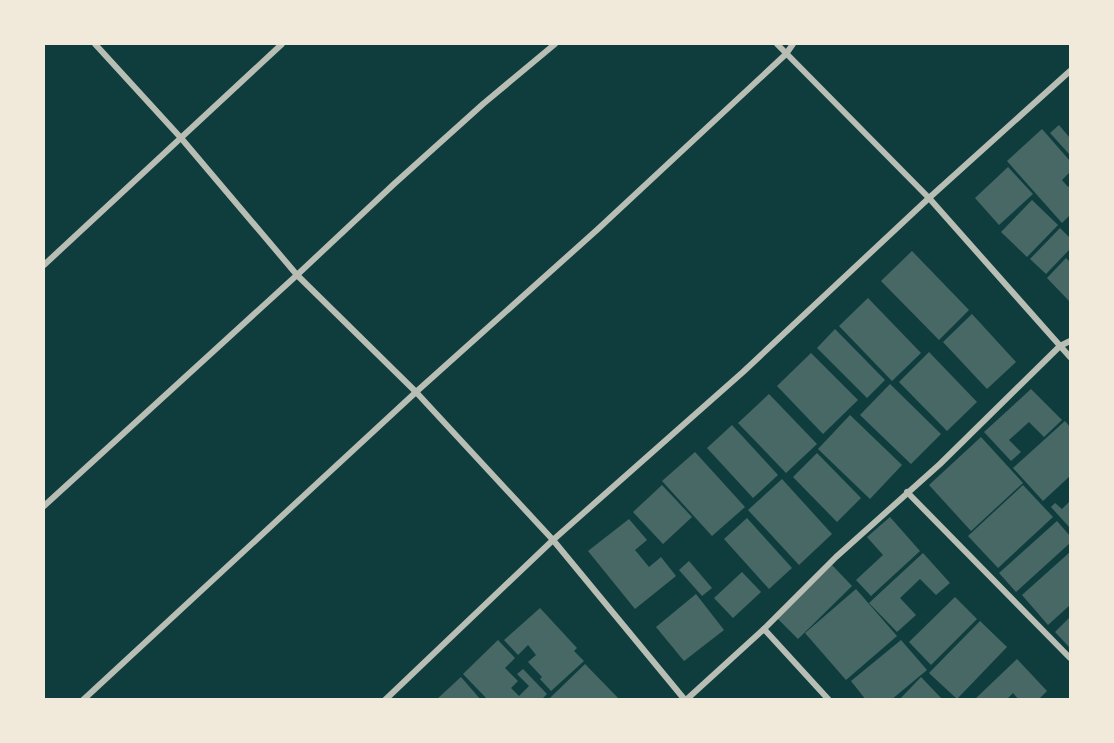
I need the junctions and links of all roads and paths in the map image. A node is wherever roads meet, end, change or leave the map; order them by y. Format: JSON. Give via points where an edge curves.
{"nodes":[{"id":1,"x":95,"y":44,"type":"edge"},
{"id":2,"x":282,"y":44,"type":"edge"},
{"id":3,"x":555,"y":44,"type":"edge"},
{"id":4,"x":777,"y":44,"type":"edge"},
{"id":5,"x":793,"y":44,"type":"edge"},
{"id":6,"x":786,"y":54,"type":"junction"},
{"id":7,"x":1071,"y":71,"type":"edge"},
{"id":8,"x":181,"y":138,"type":"junction"},
{"id":9,"x":929,"y":198,"type":"junction"},
{"id":10,"x":44,"y":265,"type":"edge"},
{"id":11,"x":297,"y":275,"type":"junction"},
{"id":12,"x":1071,"y":341,"type":"edge"},
{"id":13,"x":1060,"y":346,"type":"junction"},
{"id":14,"x":1071,"y":357,"type":"edge"},
{"id":15,"x":416,"y":392,"type":"junction"},
{"id":16,"x":907,"y":492,"type":"junction"},
{"id":17,"x":44,"y":506,"type":"edge"},
{"id":18,"x":553,"y":540,"type":"junction"},
{"id":19,"x":764,"y":629,"type":"junction"},
{"id":20,"x":1071,"y":658,"type":"edge"},
{"id":21,"x":83,"y":699,"type":"edge"},
{"id":22,"x":385,"y":699,"type":"edge"},
{"id":23,"x":686,"y":699,"type":"edge"},
{"id":24,"x":829,"y":699,"type":"edge"}],
"edges":[{"from":1,"to":8,"type":"street"},
{"from":2,"to":8,"type":"street"},
{"from":3,"to":11,"type":"street","via":[[483,104]]},
{"from":4,"to":6,"type":"street"},
{"from":5,"to":6,"type":"street"},
{"from":6,"to":9,"type":"street"},
{"from":6,"to":15,"type":"street"},
{"from":7,"to":9,"type":"street"},
{"from":8,"to":10,"type":"street"},
{"from":8,"to":11,"type":"street"},
{"from":9,"to":13,"type":"street"},
{"from":9,"to":18,"type":"street","via":[[743,372]]},
{"from":11,"to":15,"type":"street"},
{"from":11,"to":17,"type":"street"},
{"from":12,"to":13,"type":"street"},
{"from":13,"to":14,"type":"street"},
{"from":13,"to":16,"type":"street"},
{"from":15,"to":18,"type":"street"},
{"from":15,"to":21,"type":"street"},
{"from":16,"to":19,"type":"street"},
{"from":16,"to":20,"type":"street"},
{"from":18,"to":22,"type":"street"},
{"from":18,"to":23,"type":"street"},
{"from":19,"to":23,"type":"street"},
{"from":19,"to":24,"type":"street"}]}
